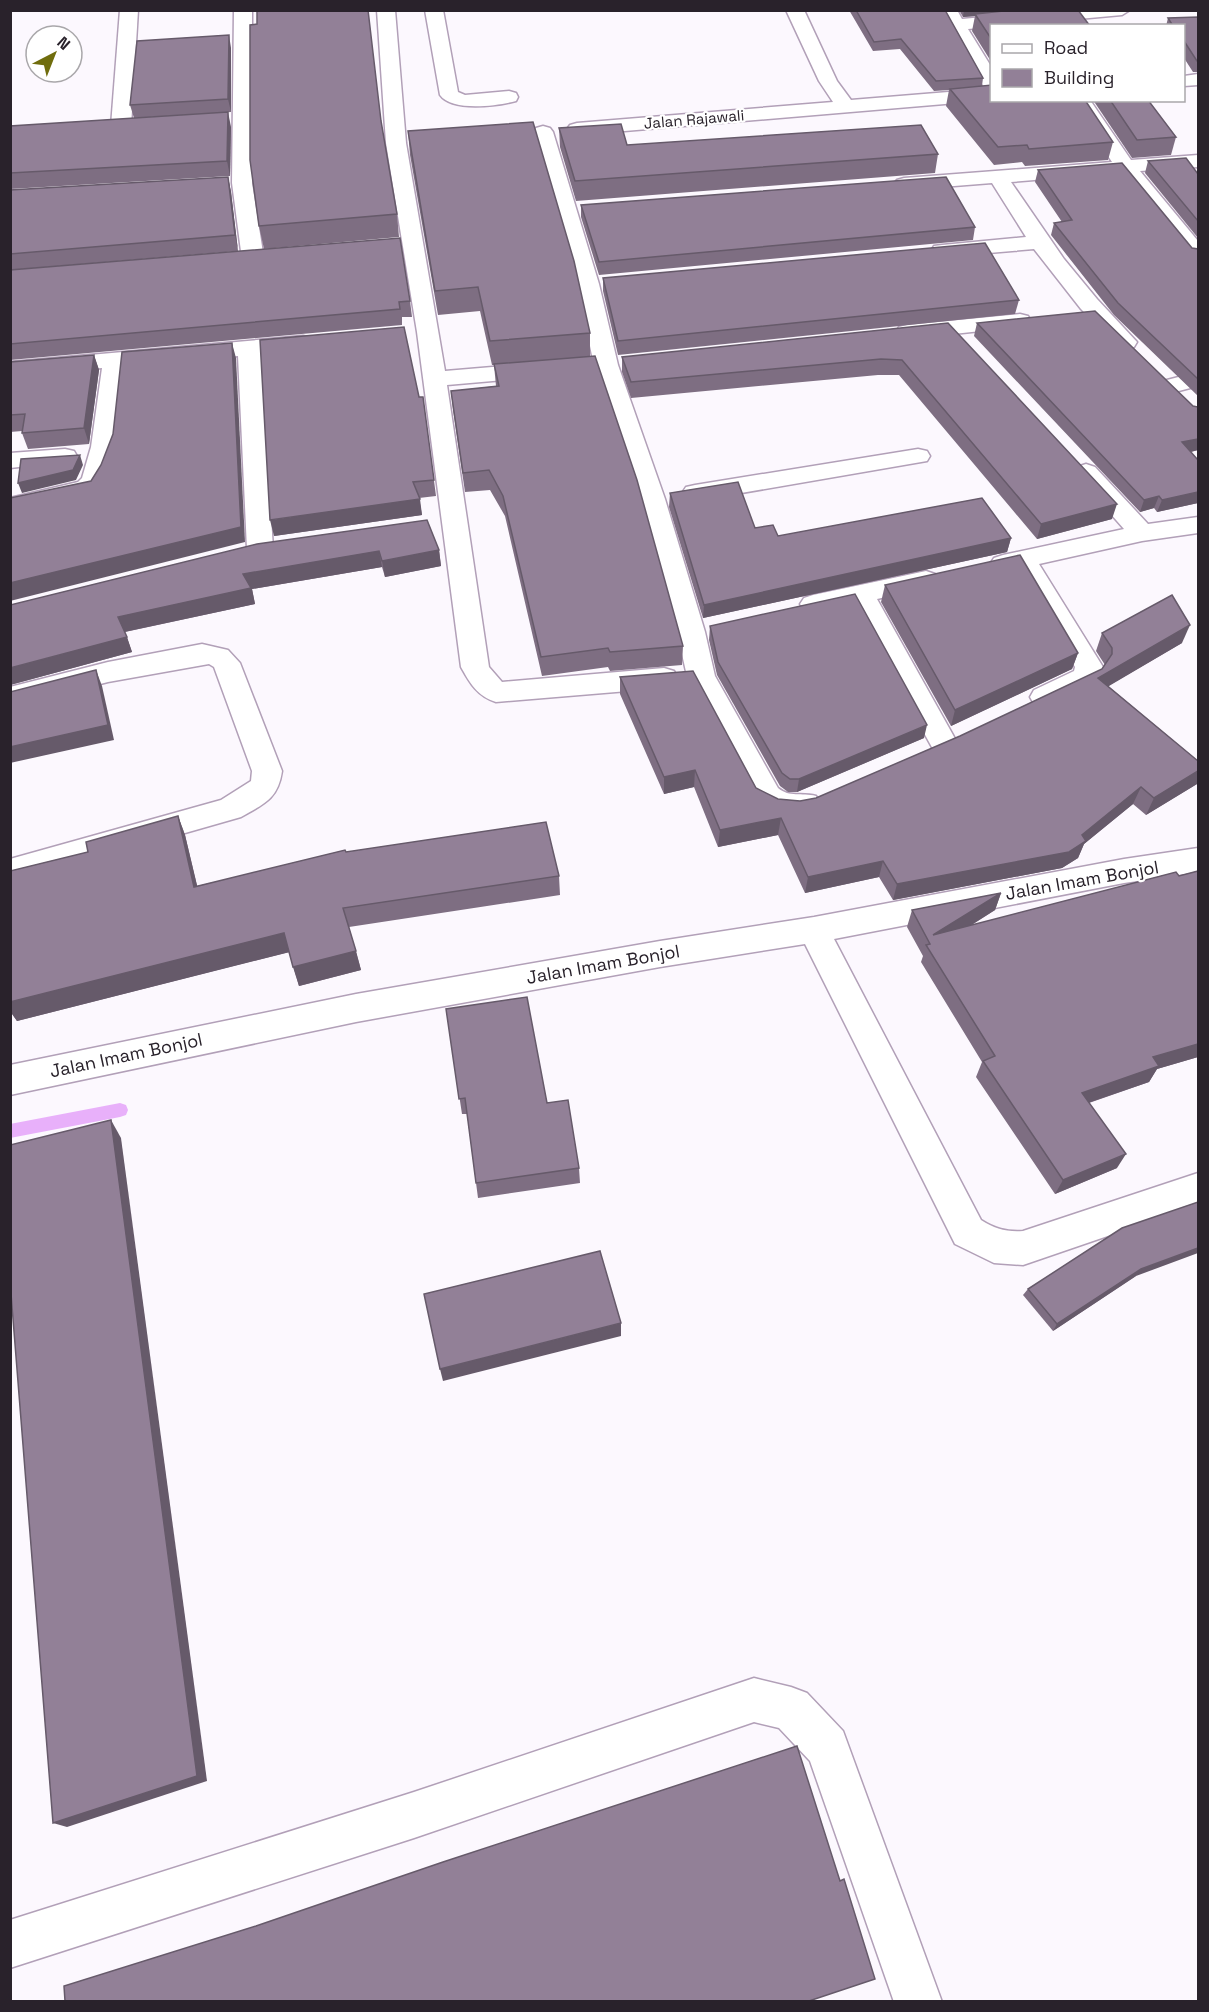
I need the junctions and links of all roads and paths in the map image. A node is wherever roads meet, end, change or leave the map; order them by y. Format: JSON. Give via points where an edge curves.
{"nodes":[{"id":1,"x":129,"y":10,"type":"edge"},
{"id":2,"x":243,"y":10,"type":"edge"},
{"id":3,"x":386,"y":10,"type":"edge"},
{"id":4,"x":434,"y":10,"type":"edge"},
{"id":5,"x":795,"y":10,"type":"edge"},
{"id":6,"x":1122,"y":10,"type":"edge"},
{"id":7,"x":1073,"y":12,"type":"edge"},
{"id":8,"x":952,"y":18,"type":"edge"},
{"id":9,"x":440,"y":46,"type":"junction"},
{"id":10,"x":407,"y":48,"type":"junction"},
{"id":11,"x":990,"y":82,"type":"edge"},
{"id":12,"x":990,"y":94,"type":"edge"},
{"id":13,"x":509,"y":97,"type":"dead end"},
{"id":14,"x":1081,"y":102,"type":"edge"},
{"id":15,"x":845,"y":106,"type":"junction"},
{"id":16,"x":145,"y":125,"type":"edge"},
{"id":17,"x":121,"y":126,"type":"junction"},
{"id":18,"x":99,"y":128,"type":"edge"},
{"id":19,"x":1198,"y":161,"type":"edge"},
{"id":20,"x":1126,"y":166,"type":"junction"},
{"id":21,"x":998,"y":177,"type":"junction"},
{"id":22,"x":242,"y":183,"type":"junction"},
{"id":23,"x":219,"y":184,"type":"edge"},
{"id":24,"x":881,"y":186,"type":"edge"},
{"id":25,"x":1038,"y":242,"type":"junction"},
{"id":26,"x":920,"y":253,"type":"edge"},
{"id":27,"x":1198,"y":254,"type":"edge"},
{"id":28,"x":276,"y":257,"type":"edge"},
{"id":29,"x":253,"y":259,"type":"junction"},
{"id":30,"x":230,"y":261,"type":"edge"},
{"id":31,"x":1041,"y":320,"type":"edge"},
{"id":32,"x":951,"y":328,"type":"junction"},
{"id":33,"x":880,"y":335,"type":"edge"},
{"id":34,"x":321,"y":341,"type":"edge"},
{"id":35,"x":249,"y":348,"type":"junction"},
{"id":36,"x":975,"y":353,"type":"edge"},
{"id":37,"x":1138,"y":354,"type":"edge"},
{"id":38,"x":114,"y":359,"type":"junction"},
{"id":39,"x":10,"y":369,"type":"edge"},
{"id":40,"x":559,"y":369,"type":"edge"},
{"id":41,"x":434,"y":379,"type":"junction"},
{"id":42,"x":1198,"y":379,"type":"edge"},
{"id":43,"x":1192,"y":405,"type":"edge"},
{"id":44,"x":102,"y":453,"type":"junction"},
{"id":45,"x":918,"y":456,"type":"dead end"},
{"id":46,"x":1070,"y":456,"type":"edge"},
{"id":47,"x":10,"y":461,"type":"edge"},
{"id":48,"x":652,"y":500,"type":"junction"},
{"id":49,"x":10,"y":506,"type":"edge"},
{"id":50,"x":1198,"y":525,"type":"edge"},
{"id":51,"x":1142,"y":533,"type":"junction"},
{"id":52,"x":260,"y":550,"type":"edge"},
{"id":53,"x":1023,"y":560,"type":"junction"},
{"id":54,"x":861,"y":594,"type":"junction"},
{"id":55,"x":793,"y":609,"type":"edge"},
{"id":56,"x":701,"y":676,"type":"junction"},
{"id":57,"x":10,"y":697,"type":"edge"},
{"id":58,"x":1019,"y":708,"type":"edge"},
{"id":59,"x":944,"y":743,"type":"edge"},
{"id":60,"x":834,"y":791,"type":"edge"},
{"id":61,"x":1198,"y":860,"type":"edge"},
{"id":62,"x":10,"y":870,"type":"edge"},
{"id":63,"x":814,"y":930,"type":"junction"},
{"id":64,"x":10,"y":1080,"type":"edge"},
{"id":65,"x":1198,"y":1189,"type":"edge"},
{"id":66,"x":10,"y":1944,"type":"edge"},
{"id":67,"x":918,"y":2001,"type":"edge"}],
"edges":[{"from":1,"to":17,"type":"street"},
{"from":2,"to":22,"type":"street","via":[[235,119]]},
{"from":3,"to":10,"type":"street"},
{"from":4,"to":9,"type":"street"},
{"from":5,"to":15,"type":"street","via":[[828,81]]},
{"from":6,"to":7,"type":"street"},
{"from":7,"to":8,"type":"street"},
{"from":8,"to":11,"type":"street"},
{"from":9,"to":10,"type":"street"},
{"from":9,"to":13,"type":"street","via":[[449,95],[463,101]]},
{"from":10,"to":41,"type":"street","via":[[402,245],[416,333]]},
{"from":12,"to":15,"type":"street","name":"Jalan Rajawali"},
{"from":14,"to":20,"type":"street"},
{"from":15,"to":48,"type":"street","name":"Jalan Rajawali","via":[[531,133],[578,209],[600,282],[606,364]]},
{"from":16,"to":17,"type":"street"},
{"from":17,"to":18,"type":"street"},
{"from":19,"to":20,"type":"street"},
{"from":20,"to":21,"type":"street"},
{"from":20,"to":27,"type":"street"},
{"from":21,"to":24,"type":"street"},
{"from":21,"to":25,"type":"street"},
{"from":22,"to":23,"type":"street"},
{"from":22,"to":29,"type":"street"},
{"from":25,"to":26,"type":"street"},
{"from":25,"to":37,"type":"street","via":[[1085,315]]},
{"from":28,"to":29,"type":"street"},
{"from":29,"to":30,"type":"street"},
{"from":31,"to":32,"type":"street"},
{"from":32,"to":33,"type":"street"},
{"from":32,"to":36,"type":"street"},
{"from":34,"to":35,"type":"street"},
{"from":35,"to":38,"type":"street"},
{"from":35,"to":52,"type":"street"},
{"from":38,"to":39,"type":"street"},
{"from":38,"to":44,"type":"street"},
{"from":40,"to":41,"type":"street"},
{"from":41,"to":56,"type":"street","via":[[442,523],[475,667],[483,681],[496,692]]},
{"from":42,"to":43,"type":"street","via":[[1163,378]]},
{"from":44,"to":47,"type":"street"},
{"from":44,"to":49,"type":"street","via":[[89,487]]},
{"from":45,"to":48,"type":"street"},
{"from":46,"to":51,"type":"street"},
{"from":48,"to":56,"type":"street","via":[[702,630]]},
{"from":50,"to":51,"type":"street"},
{"from":51,"to":53,"type":"street"},
{"from":53,"to":54,"type":"street"},
{"from":53,"to":58,"type":"street","via":[[1089,672],[1084,678]]},
{"from":54,"to":55,"type":"street"},
{"from":54,"to":59,"type":"street"},
{"from":56,"to":60,"type":"street","via":[[767,796],[790,807]]},
{"from":57,"to":62,"type":"street","via":[[108,672],[213,654],[226,663],[267,771],[265,786],[230,809]]},
{"from":61,"to":63,"type":"street","name":"Jalan Imam Bonjol"},
{"from":63,"to":64,"type":"street","name":"Jalan Imam Bonjol","via":[[356,1008]]},
{"from":63,"to":65,"type":"street","via":[[968,1232],[986,1245],[1005,1250],[1023,1248]]},
{"from":66,"to":67,"type":"street","via":[[414,1815],[754,1700],[790,1709],[827,1747]]}]}
